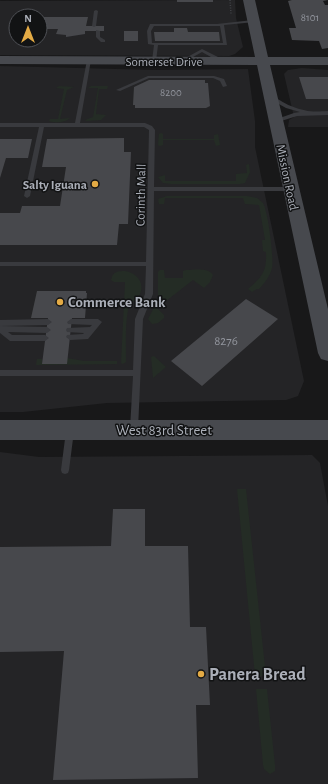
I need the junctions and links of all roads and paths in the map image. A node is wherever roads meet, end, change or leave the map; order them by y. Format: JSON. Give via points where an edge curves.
{"nodes":[{"id":1,"x":230,"y":0,"type":"edge"},
{"id":2,"x":249,"y":0,"type":"edge"},
{"id":3,"x":96,"y":11,"type":"dead end"},
{"id":4,"x":231,"y":13,"type":"dead end"},
{"id":5,"x":100,"y":15,"type":"dead end"},
{"id":6,"x":253,"y":21,"type":"junction"},
{"id":7,"x":222,"y":24,"type":"junction"},
{"id":8,"x":96,"y":29,"type":"junction"},
{"id":9,"x":103,"y":41,"type":"dead end"},
{"id":10,"x":156,"y":44,"type":"junction"},
{"id":11,"x":202,"y":47,"type":"junction"},
{"id":12,"x":0,"y":60,"type":"edge"},
{"id":13,"x":88,"y":60,"type":"junction"},
{"id":14,"x":154,"y":61,"type":"junction"},
{"id":15,"x":222,"y":61,"type":"junction"},
{"id":16,"x":262,"y":61,"type":"junction"},
{"id":17,"x":328,"y":61,"type":"edge"},
{"id":18,"x":181,"y":62,"type":"junction"},
{"id":19,"x":225,"y":86,"type":"dead end"},
{"id":20,"x":118,"y":87,"type":"dead end"},
{"id":21,"x":270,"y":97,"type":"junction"},
{"id":22,"x":309,"y":113,"type":"junction"},
{"id":23,"x":328,"y":114,"type":"edge"},
{"id":24,"x":276,"y":121,"type":"junction"},
{"id":25,"x":0,"y":126,"type":"edge"},
{"id":26,"x":42,"y":126,"type":"junction"},
{"id":27,"x":77,"y":126,"type":"junction"},
{"id":28,"x":151,"y":189,"type":"junction"},
{"id":29,"x":290,"y":189,"type":"junction"},
{"id":30,"x":28,"y":196,"type":"dead end"},
{"id":31,"x":0,"y":264,"type":"edge"},
{"id":32,"x":150,"y":264,"type":"junction"},
{"id":33,"x":0,"y":327,"type":"edge"},
{"id":34,"x":70,"y":330,"type":"joint"},
{"id":35,"x":328,"y":353,"type":"edge"},
{"id":36,"x":0,"y":373,"type":"edge"},
{"id":37,"x":137,"y":373,"type":"junction"},
{"id":38,"x":0,"y":430,"type":"edge"},
{"id":39,"x":70,"y":430,"type":"junction"},
{"id":40,"x":134,"y":430,"type":"junction"},
{"id":41,"x":328,"y":430,"type":"edge"},
{"id":42,"x":65,"y":470,"type":"dead end"}],
"edges":[{"from":1,"to":4,"type":"path"},
{"from":2,"to":6,"type":"street","name":"Mission Road"},
{"from":3,"to":8,"type":"lane"},
{"from":5,"to":8,"type":"lane"},
{"from":6,"to":7,"type":"lane"},
{"from":6,"to":16,"type":"street","name":"Mission Road"},
{"from":7,"to":10,"type":"lane","via":[[152,25],[149,31],[150,44]]},
{"from":7,"to":11,"type":"lane","via":[[225,44]]},
{"from":8,"to":9,"type":"lane","via":[[98,37]]},
{"from":10,"to":11,"type":"lane"},
{"from":10,"to":14,"type":"lane"},
{"from":11,"to":15,"type":"lane"},
{"from":11,"to":18,"type":"lane"},
{"from":12,"to":13,"type":"street","name":"Somerset Drive"},
{"from":13,"to":14,"type":"street","name":"Somerset Drive"},
{"from":13,"to":27,"type":"lane"},
{"from":14,"to":18,"type":"street","name":"Somerset Drive"},
{"from":15,"to":16,"type":"street","name":"Somerset Drive"},
{"from":15,"to":18,"type":"street","name":"Somerset Drive"},
{"from":16,"to":17,"type":"street","name":"Somerset Drive"},
{"from":16,"to":21,"type":"street","name":"Mission Road"},
{"from":19,"to":20,"type":"lane","via":[[222,80],[214,77],[138,77]]},
{"from":21,"to":22,"type":"lane","via":[[288,107]]},
{"from":21,"to":24,"type":"street","name":"Mission Road"},
{"from":22,"to":23,"type":"lane"},
{"from":22,"to":24,"type":"lane","via":[[296,114]]},
{"from":24,"to":29,"type":"street","name":"Mission Road"},
{"from":25,"to":26,"type":"lane"},
{"from":26,"to":27,"type":"lane"},
{"from":26,"to":30,"type":"lane"},
{"from":27,"to":28,"type":"lane","name":"Corinth Mall","via":[[150,126]]},
{"from":28,"to":29,"type":"lane"},
{"from":28,"to":32,"type":"lane","name":"Corinth Mall"},
{"from":29,"to":35,"type":"street","name":"Mission Road"},
{"from":31,"to":32,"type":"lane"},
{"from":32,"to":37,"type":"lane","name":"Corinth Mall","via":[[149,294],[139,318]]},
{"from":33,"to":33,"type":"lane","via":[[10,338],[47,330]]},
{"from":34,"to":34,"type":"lane","via":[[85,337],[98,322]]},
{"from":36,"to":37,"type":"lane"},
{"from":37,"to":40,"type":"lane","name":"Corinth Mall"},
{"from":38,"to":39,"type":"street","name":"West 83rd Street"},
{"from":39,"to":40,"type":"street","name":"West 83rd Street"},
{"from":39,"to":42,"type":"lane"},
{"from":40,"to":41,"type":"street","name":"West 83rd Street"}]}
